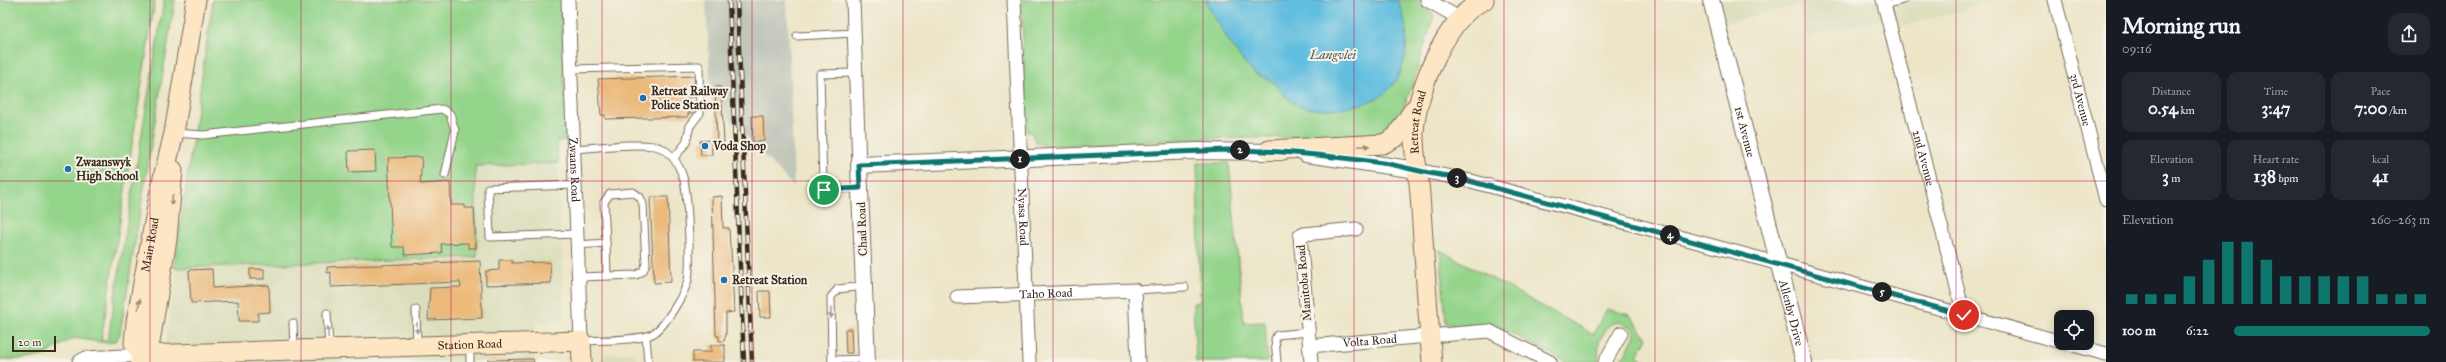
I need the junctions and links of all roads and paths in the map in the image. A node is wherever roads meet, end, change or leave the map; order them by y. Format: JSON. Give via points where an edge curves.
{"nodes":[{"id":1,"x":196,"y":0,"type":"edge"},
{"id":2,"x":568,"y":0,"type":"edge"},
{"id":3,"x":853,"y":0,"type":"edge"},
{"id":4,"x":1014,"y":0,"type":"edge"},
{"id":5,"x":1427,"y":0,"type":"edge"},
{"id":6,"x":1484,"y":0,"type":"edge"},
{"id":7,"x":1711,"y":0,"type":"edge"},
{"id":8,"x":1903,"y":0,"type":"edge"},
{"id":9,"x":2055,"y":0,"type":"edge"},
{"id":10,"x":1884,"y":2,"type":"edge"},
{"id":11,"x":1459,"y":18,"type":"junction"},
{"id":12,"x":854,"y":33,"type":"junction"},
{"id":13,"x":797,"y":36,"type":"dead end"},
{"id":14,"x":570,"y":69,"type":"junction"},
{"id":15,"x":855,"y":73,"type":"junction"},
{"id":16,"x":1425,"y":88,"type":"junction"},
{"id":17,"x":174,"y":133,"type":"junction"},
{"id":18,"x":574,"y":149,"type":"junction"},
{"id":19,"x":1269,"y":150,"type":"junction"},
{"id":20,"x":674,"y":158,"type":"junction"},
{"id":21,"x":1020,"y":159,"type":"junction"},
{"id":22,"x":859,"y":165,"type":"junction"},
{"id":23,"x":1417,"y":170,"type":"junction"},
{"id":24,"x":445,"y":175,"type":"dead end"},
{"id":25,"x":575,"y":185,"type":"junction"},
{"id":26,"x":860,"y":188,"type":"junction"},
{"id":27,"x":2106,"y":200,"type":"edge"},
{"id":28,"x":1356,"y":229,"type":"dead end"},
{"id":29,"x":577,"y":239,"type":"junction"},
{"id":30,"x":606,"y":243,"type":"junction"},
{"id":31,"x":1780,"y":264,"type":"junction"},
{"id":32,"x":607,"y":276,"type":"junction"},
{"id":33,"x":579,"y":277,"type":"junction"},
{"id":34,"x":864,"y":286,"type":"junction"},
{"id":35,"x":1185,"y":287,"type":"dead end"},
{"id":36,"x":1135,"y":290,"type":"junction"},
{"id":37,"x":1026,"y":294,"type":"junction"},
{"id":38,"x":957,"y":297,"type":"dead end"},
{"id":39,"x":416,"y":310,"type":"dead end"},
{"id":40,"x":327,"y":313,"type":"dead end"},
{"id":41,"x":1964,"y":315,"type":"junction"},
{"id":42,"x":293,"y":323,"type":"dead end"},
{"id":43,"x":1308,"y":332,"type":"junction"},
{"id":44,"x":1621,"y":333,"type":"dead end"},
{"id":45,"x":1430,"y":336,"type":"junction"},
{"id":46,"x":646,"y":337,"type":"junction"},
{"id":47,"x":581,"y":340,"type":"junction"},
{"id":48,"x":2054,"y":340,"type":"edge"},
{"id":49,"x":1309,"y":346,"type":"junction"},
{"id":50,"x":417,"y":347,"type":"junction"},
{"id":51,"x":329,"y":350,"type":"junction"},
{"id":52,"x":2091,"y":350,"type":"edge"},
{"id":53,"x":300,"y":353,"type":"junction"},
{"id":54,"x":470,"y":353,"type":"edge"},
{"id":55,"x":2106,"y":354,"type":"edge"},
{"id":56,"x":141,"y":359,"type":"edge"},
{"id":57,"x":832,"y":361,"type":"edge"},
{"id":58,"x":867,"y":361,"type":"edge"},
{"id":59,"x":78,"y":362,"type":"edge"},
{"id":60,"x":582,"y":362,"type":"edge"},
{"id":61,"x":648,"y":362,"type":"edge"},
{"id":62,"x":1029,"y":362,"type":"edge"},
{"id":63,"x":1138,"y":362,"type":"edge"},
{"id":64,"x":1277,"y":362,"type":"edge"},
{"id":65,"x":1311,"y":362,"type":"edge"},
{"id":66,"x":1432,"y":362,"type":"edge"},
{"id":67,"x":1550,"y":362,"type":"edge"},
{"id":68,"x":1605,"y":362,"type":"edge"},
{"id":69,"x":1804,"y":362,"type":"edge"}],
"edges":[{"from":1,"to":17,"type":"main road","name":"Main Road"},
{"from":2,"to":14,"type":"street","name":"Zwaans Road"},
{"from":3,"to":12,"type":"street","name":"Chad Road"},
{"from":4,"to":21,"type":"street","name":"Nyasa Road"},
{"from":5,"to":11,"type":"street"},
{"from":6,"to":11,"type":"main road","name":"Retreat Road"},
{"from":7,"to":31,"type":"street","name":"1st Avenue"},
{"from":8,"to":10,"type":"lane"},
{"from":9,"to":27,"type":"street","name":"3rd Avenue"},
{"from":10,"to":41,"type":"street","name":"2nd Avenue"},
{"from":11,"to":16,"type":"main road","name":"Retreat Road","via":[[1442,44]]},
{"from":12,"to":13,"type":"lane"},
{"from":12,"to":15,"type":"street","name":"Chad Road"},
{"from":14,"to":18,"type":"street","name":"Zwaans Road"},
{"from":14,"to":20,"type":"lane","via":[[699,66],[700,113],[690,126],[686,143]]},
{"from":15,"to":22,"type":"street","name":"Chad Road"},
{"from":15,"to":26,"type":"lane","via":[[820,74],[823,183],[824,190]]},
{"from":19,"to":16,"type":"main road","one_way":true,"via":[[1375,146],[1387,142],[1396,137],[1405,125]]},
{"from":16,"to":23,"type":"main road","name":"Retreat Road","via":[[1414,132]]},
{"from":17,"to":24,"type":"lane","via":[[203,135],[442,109],[452,118],[455,131]]},
{"from":17,"to":56,"type":"main road","name":"Main Road","via":[[173,192],[167,239],[150,342]]},
{"from":18,"to":20,"type":"lane","via":[[648,145],[661,148]]},
{"from":18,"to":25,"type":"street","name":"Zwaans Road"},
{"from":19,"to":21,"type":"street"},
{"from":19,"to":23,"type":"street","via":[[1381,163]]},
{"from":20,"to":46,"type":"lane","via":[[685,184],[688,281],[664,323],[656,332]]},
{"from":21,"to":22,"type":"street"},
{"from":21,"to":37,"type":"street","name":"Nyasa Road"},
{"from":22,"to":26,"type":"street","name":"Chad Road"},
{"from":23,"to":31,"type":"street","via":[[1471,181]]},
{"from":23,"to":45,"type":"main road","name":"Retreat Road"},
{"from":25,"to":29,"type":"street","name":"Zwaans Road"},
{"from":25,"to":29,"type":"lane","via":[[488,188],[490,237]]},
{"from":26,"to":34,"type":"street","name":"Chad Road"},
{"from":28,"to":43,"type":"street","name":"Manitoba Road","via":[[1300,236]]},
{"from":29,"to":30,"type":"lane"},
{"from":29,"to":33,"type":"street","name":"Zwaans Road"},
{"from":30,"to":32,"type":"lane"},
{"from":30,"to":32,"type":"lane","via":[[604,206],[607,197],[615,192],[637,194],[643,204],[644,268],[636,275]]},
{"from":31,"to":41,"type":"street"},
{"from":31,"to":69,"type":"street","name":"Allenby Drive"},
{"from":32,"to":33,"type":"lane"},
{"from":33,"to":47,"type":"street","name":"Zwaans Road"},
{"from":34,"to":57,"type":"lane","one_way":true,"via":[[838,289],[831,297]]},
{"from":34,"to":58,"type":"street","name":"Chad Road"},
{"from":35,"to":36,"type":"lane"},
{"from":36,"to":37,"type":"street","name":"Taho Road"},
{"from":36,"to":63,"type":"street"},
{"from":37,"to":38,"type":"street","name":"Taho Road"},
{"from":37,"to":62,"type":"street","name":"Nyasa Road"},
{"from":39,"to":50,"type":"lane","one_way":true},
{"from":51,"to":40,"type":"lane","one_way":true},
{"from":41,"to":48,"type":"street"},
{"from":42,"to":53,"type":"lane"},
{"from":43,"to":49,"type":"street","name":"Manitoba Road"},
{"from":43,"to":64,"type":"lane","via":[[1277,335],[1274,339]]},
{"from":44,"to":68,"type":"street"},
{"from":45,"to":49,"type":"street","name":"Volta Road"},
{"from":45,"to":66,"type":"main road","name":"Retreat Road"},
{"from":45,"to":67,"type":"street","name":"Volta Road","via":[[1489,331]]},
{"from":46,"to":47,"type":"lane"},
{"from":46,"to":61,"type":"lane"},
{"from":47,"to":54,"type":"main road","name":"Station Road"},
{"from":47,"to":60,"type":"main road"},
{"from":49,"to":65,"type":"street","name":"Manitoba Road"},
{"from":50,"to":51,"type":"main road","name":"Station Road"},
{"from":50,"to":54,"type":"main road","name":"Station Road"},
{"from":51,"to":53,"type":"main road","name":"Station Road"},
{"from":52,"to":55,"type":"street"},
{"from":53,"to":56,"type":"main road","name":"Station Road"},
{"from":56,"to":59,"type":"street","via":[[86,358]]},
{"from":57,"to":58,"type":"lane"}]}
